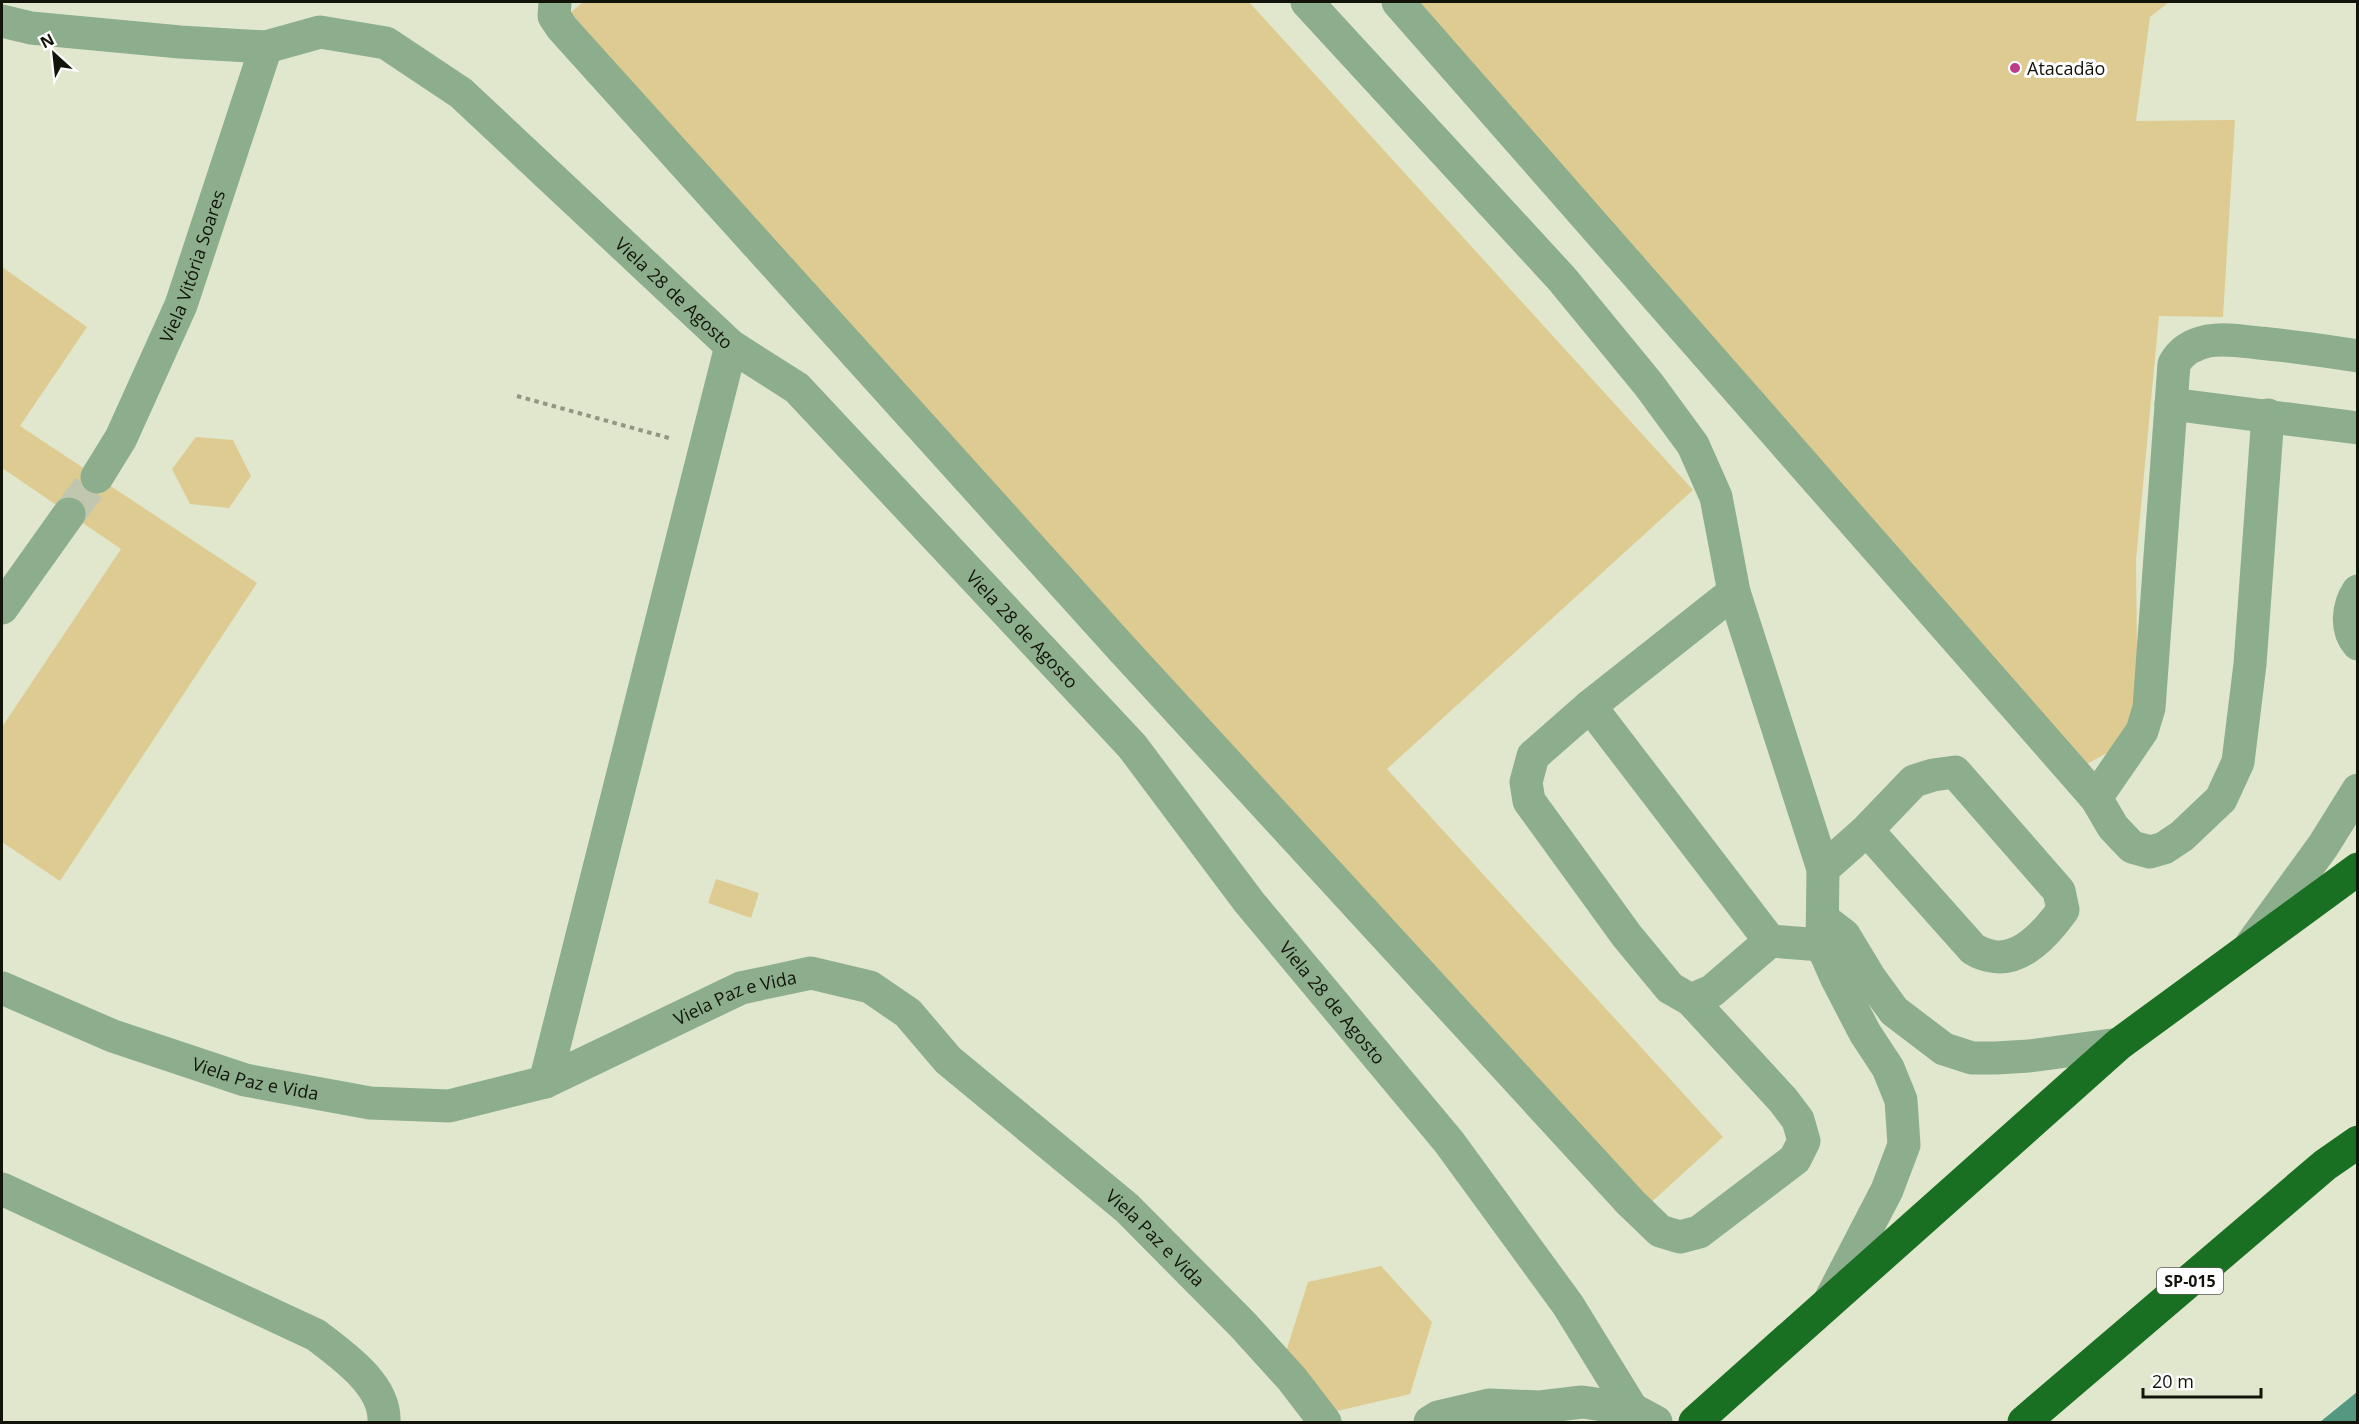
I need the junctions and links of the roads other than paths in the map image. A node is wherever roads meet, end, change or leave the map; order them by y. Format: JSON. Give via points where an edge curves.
{"nodes":[{"id":1,"x":555,"y":2,"type":"edge"},
{"id":2,"x":1307,"y":2,"type":"edge"},
{"id":3,"x":1398,"y":2,"type":"edge"},
{"id":4,"x":2,"y":21,"type":"edge"},
{"id":5,"x":266,"y":47,"type":"junction"},
{"id":6,"x":731,"y":346,"type":"junction"},
{"id":7,"x":2358,"y":356,"type":"edge"},
{"id":8,"x":2171,"y":404,"type":"junction"},
{"id":9,"x":2268,"y":415,"type":"junction"},
{"id":10,"x":2358,"y":428,"type":"edge"},
{"id":11,"x":97,"y":477,"type":"tunnel mouth"},
{"id":12,"x":69,"y":514,"type":"tunnel mouth"},
{"id":13,"x":2358,"y":591,"type":"edge"},
{"id":14,"x":1734,"y":592,"type":"junction"},
{"id":15,"x":2,"y":608,"type":"edge"},
{"id":16,"x":2358,"y":644,"type":"edge"},
{"id":17,"x":1590,"y":706,"type":"junction"},
{"id":18,"x":2358,"y":790,"type":"edge"},
{"id":19,"x":2097,"y":798,"type":"junction"},
{"id":20,"x":1867,"y":830,"type":"junction"},
{"id":21,"x":1823,"y":869,"type":"junction"},
{"id":22,"x":2358,"y":869,"type":"edge"},
{"id":23,"x":1829,"y":933,"type":"junction"},
{"id":24,"x":1770,"y":941,"type":"junction"},
{"id":25,"x":2250,"y":947,"type":"junction"},
{"id":26,"x":2,"y":988,"type":"edge"},
{"id":27,"x":1691,"y":1000,"type":"junction"},
{"id":28,"x":2119,"y":1044,"type":"junction"},
{"id":29,"x":545,"y":1082,"type":"junction"},
{"id":30,"x":2358,"y":1142,"type":"edge"},
{"id":31,"x":2,"y":1189,"type":"edge"},
{"id":32,"x":1828,"y":1304,"type":"junction"},
{"id":33,"x":1644,"y":1416,"type":"edge"},
{"id":34,"x":384,"y":1422,"type":"edge"},
{"id":35,"x":1325,"y":1422,"type":"edge"},
{"id":36,"x":1430,"y":1422,"type":"edge"},
{"id":37,"x":1695,"y":1422,"type":"edge"},
{"id":38,"x":2024,"y":1422,"type":"edge"}],
"edges":[{"from":1,"to":27,"type":"street","via":[[554,16],[562,28],[1124,651],[1631,1203],[1660,1231],[1680,1237],[1699,1232],[1795,1159],[1804,1141],[1798,1120],[1783,1100]]},
{"from":2,"to":14,"type":"street","via":[[1562,279],[1674,417],[1693,445],[1716,497]]},
{"from":3,"to":19,"type":"street"},
{"from":4,"to":5,"type":"street","name":"Viela 28 de Agosto","via":[[31,28]]},
{"from":5,"to":6,"type":"street","name":"Viela 28 de Agosto","via":[[320,32],[386,43],[461,93]]},
{"from":5,"to":11,"type":"street","name":"Viela Vitória Soares","via":[[181,305],[121,438]]},
{"from":6,"to":29,"type":"street"},
{"from":6,"to":33,"type":"street","name":"Viela 28 de Agosto","via":[[797,388],[1132,746],[1249,902],[1449,1142]]},
{"from":7,"to":8,"type":"street","via":[[2283,345],[2206,342],[2178,356]]},
{"from":8,"to":9,"type":"street"},
{"from":8,"to":19,"type":"street","via":[[2149,708],[2142,731]]},
{"from":9,"to":10,"type":"street"},
{"from":9,"to":19,"type":"street","via":[[2250,664],[2238,762],[2221,799],[2182,836],[2150,852],[2132,847],[2113,827]]},
{"from":12,"to":15,"type":"street"},
{"from":13,"to":16,"type":"street","via":[[2349,615]]},
{"from":14,"to":17,"type":"street"},
{"from":14,"to":21,"type":"street"},
{"from":17,"to":24,"type":"street"},
{"from":17,"to":27,"type":"street","via":[[1533,756],[1526,782],[1529,801],[1627,936],[1670,988]]},
{"from":18,"to":25,"type":"street"},
{"from":20,"to":20,"type":"street","via":[[1914,781],[1955,772],[2059,891],[2063,910],[2050,928],[2016,955],[1991,957],[1973,949]]},
{"from":20,"to":21,"type":"street"},
{"from":21,"to":23,"type":"street"},
{"from":22,"to":25,"type":"highway"},
{"from":23,"to":24,"type":"street"},
{"from":23,"to":28,"type":"street","via":[[1894,1011],[1944,1049],[1972,1058],[1996,1058]]},
{"from":23,"to":32,"type":"street","via":[[1836,979],[1888,1068],[1900,1101],[1904,1144],[1887,1190]]},
{"from":24,"to":27,"type":"street","via":[[1712,991]]},
{"from":25,"to":28,"type":"highway"},
{"from":26,"to":29,"type":"street","name":"Viela Paz e Vida","via":[[113,1036],[245,1080],[370,1103],[448,1106]]},
{"from":28,"to":32,"type":"highway"},
{"from":29,"to":35,"type":"street","name":"Viela Paz e Vida","via":[[741,988],[811,973],[870,987],[908,1013],[948,1060],[1127,1208],[1244,1324]]},
{"from":30,"to":38,"type":"highway","number":"SP-015"},
{"from":31,"to":34,"type":"street","via":[[316,1335],[361,1370],[384,1410]]},
{"from":32,"to":37,"type":"highway"},
{"from":33,"to":36,"type":"street","via":[[1582,1402],[1540,1407],[1489,1406]]}]}
